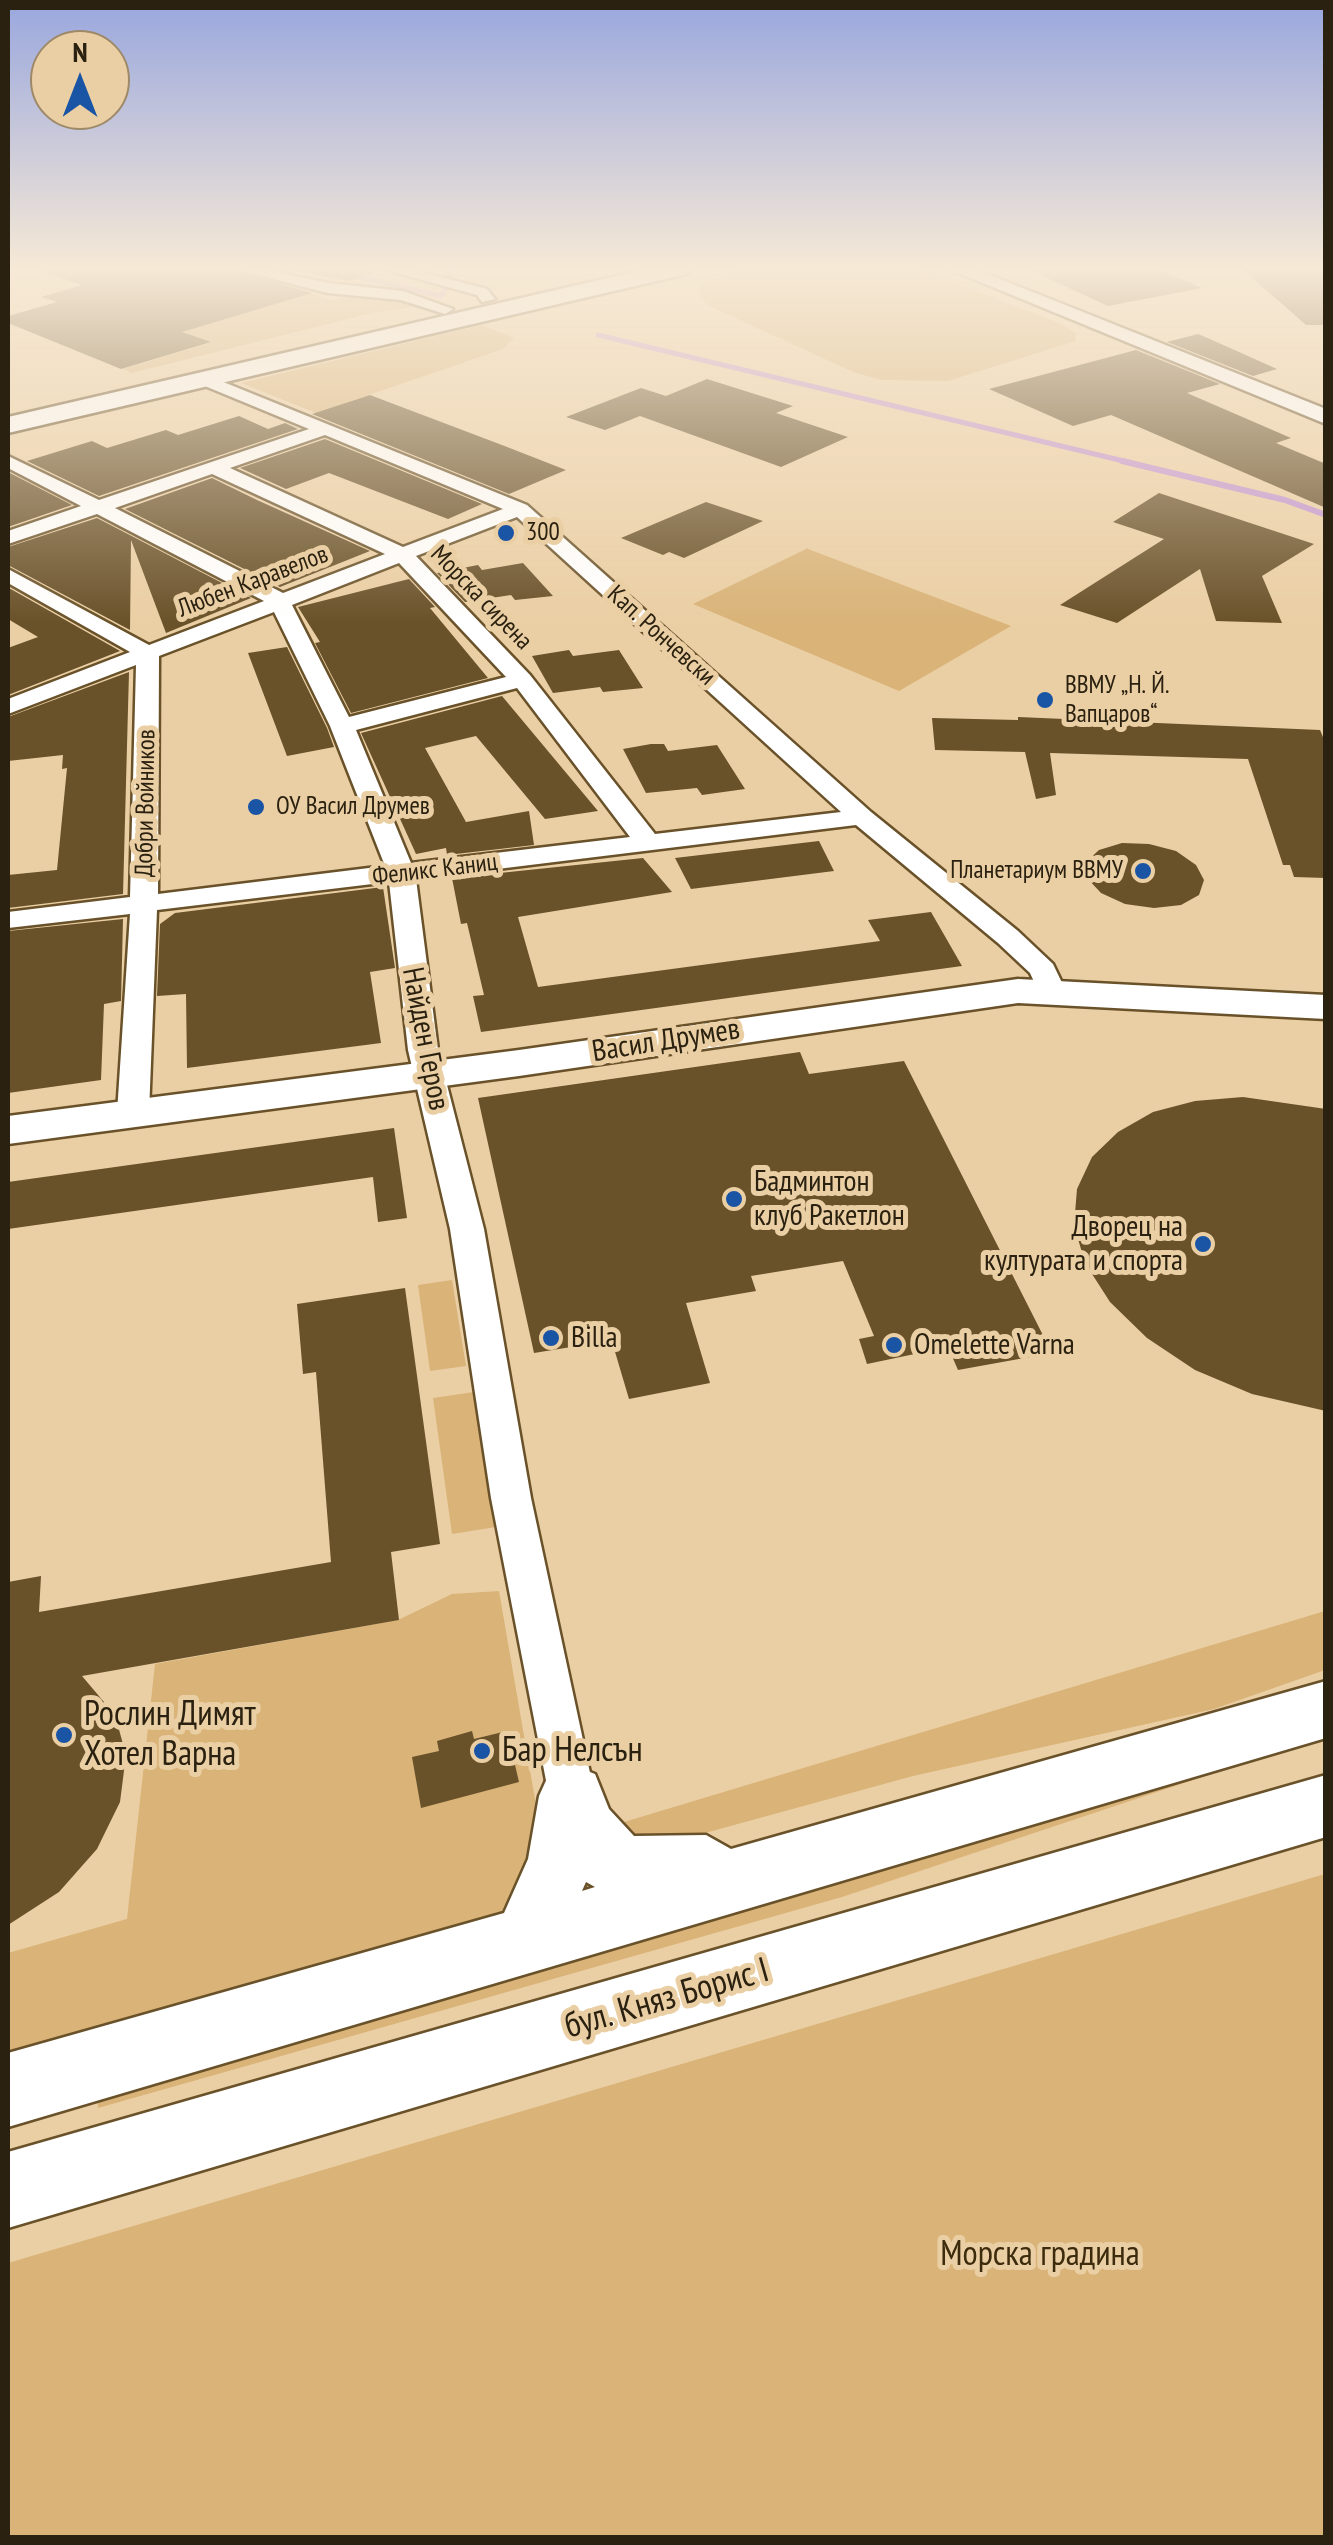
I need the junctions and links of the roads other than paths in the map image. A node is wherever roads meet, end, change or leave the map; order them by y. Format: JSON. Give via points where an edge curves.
{"nodes":[{"id":1,"x":97,"y":386,"type":"edge"},
{"id":2,"x":181,"y":386,"type":"edge"},
{"id":3,"x":220,"y":386,"type":"edge"},
{"id":4,"x":1248,"y":386,"type":"edge"},
{"id":5,"x":8,"y":408,"type":"edge"},
{"id":6,"x":1326,"y":417,"type":"edge"},
{"id":7,"x":8,"y":425,"type":"edge"},
{"id":8,"x":325,"y":429,"type":"junction"},
{"id":9,"x":8,"y":461,"type":"edge"},
{"id":10,"x":212,"y":467,"type":"junction"},
{"id":11,"x":98,"y":507,"type":"junction"},
{"id":12,"x":520,"y":509,"type":"junction"},
{"id":13,"x":8,"y":538,"type":"edge"},
{"id":14,"x":402,"y":554,"type":"junction"},
{"id":15,"x":8,"y":576,"type":"edge"},
{"id":16,"x":278,"y":600,"type":"junction"},
{"id":17,"x":148,"y":653,"type":"junction"},
{"id":18,"x":522,"y":680,"type":"junction"},
{"id":19,"x":8,"y":707,"type":"edge"},
{"id":20,"x":342,"y":726,"type":"junction"},
{"id":21,"x":862,"y":817,"type":"junction"},
{"id":22,"x":649,"y":844,"type":"junction"},
{"id":23,"x":402,"y":874,"type":"junction"},
{"id":24,"x":144,"y":903,"type":"junction"},
{"id":25,"x":8,"y":920,"type":"edge"},
{"id":26,"x":1051,"y":991,"type":"junction"},
{"id":27,"x":1326,"y":1007,"type":"edge"},
{"id":28,"x":429,"y":1074,"type":"junction"},
{"id":29,"x":133,"y":1113,"type":"junction"},
{"id":30,"x":8,"y":1130,"type":"edge"},
{"id":31,"x":1326,"y":1709,"type":"edge"},
{"id":32,"x":572,"y":1796,"type":"junction"},
{"id":33,"x":1326,"y":1806,"type":"edge"},
{"id":34,"x":914,"y":1830,"type":"junction"},
{"id":35,"x":528,"y":1939,"type":"junction"},
{"id":36,"x":8,"y":2090,"type":"edge"},
{"id":37,"x":8,"y":2190,"type":"edge"}],
"edges":[{"from":1,"to":5,"type":"main road"},
{"from":2,"to":7,"type":"main road"},
{"from":3,"to":8,"type":"street","name":"Кап. Рончевски"},
{"from":4,"to":6,"type":"street"},
{"from":8,"to":10,"type":"street"},
{"from":8,"to":12,"type":"street","name":"Кап. Рончевски"},
{"from":9,"to":11,"type":"street"},
{"from":10,"to":11,"type":"street"},
{"from":10,"to":14,"type":"street","name":"Морска сирена"},
{"from":11,"to":13,"type":"street"},
{"from":11,"to":16,"type":"street"},
{"from":12,"to":14,"type":"street","name":"Любен Каравелов"},
{"from":12,"to":21,"type":"street","name":"Кап. Рончевски"},
{"from":14,"to":16,"type":"street","name":"Любен Каравелов"},
{"from":14,"to":18,"type":"street","name":"Морска сирена"},
{"from":15,"to":17,"type":"street"},
{"from":16,"to":17,"type":"street","name":"Любен Каравелов"},
{"from":16,"to":20,"type":"street","name":"Найден Геров"},
{"from":17,"to":19,"type":"street","name":"Любен Каравелов"},
{"from":17,"to":24,"type":"street","name":"Добри Войников"},
{"from":18,"to":20,"type":"street"},
{"from":18,"to":22,"type":"street","name":"Морска сирена"},
{"from":20,"to":23,"type":"street","name":"Найден Геров"},
{"from":21,"to":22,"type":"street","name":"Феликс Каниц"},
{"from":21,"to":26,"type":"street","name":"Кап. Рончевски","via":[[1008,937],[1042,970]]},
{"from":22,"to":23,"type":"street","name":"Феликс Каниц"},
{"from":23,"to":24,"type":"street","name":"Феликс Каниц"},
{"from":23,"to":28,"type":"street","name":"Найден Геров"},
{"from":24,"to":25,"type":"street","name":"Феликс Каниц"},
{"from":24,"to":29,"type":"street","name":"Добри Войников"},
{"from":26,"to":27,"type":"street","name":"Васил Друмев"},
{"from":26,"to":28,"type":"street","name":"Васил Друмев","via":[[958,997]]},
{"from":28,"to":29,"type":"street","name":"Васил Друмев"},
{"from":28,"to":32,"type":"street","name":"Найден Геров","via":[[468,1229],[511,1498]]},
{"from":29,"to":30,"type":"street","name":"Васил Друмев"},
{"from":31,"to":34,"type":"main road"},
{"from":32,"to":34,"type":"main road","via":[[582,1827],[603,1855],[647,1872]]},
{"from":32,"to":35,"type":"main road","via":[[561,1861]]},
{"from":33,"to":37,"type":"main road","name":"бул. Княз Борис I"},
{"from":34,"to":35,"type":"main road"},
{"from":35,"to":36,"type":"main road"}]}
